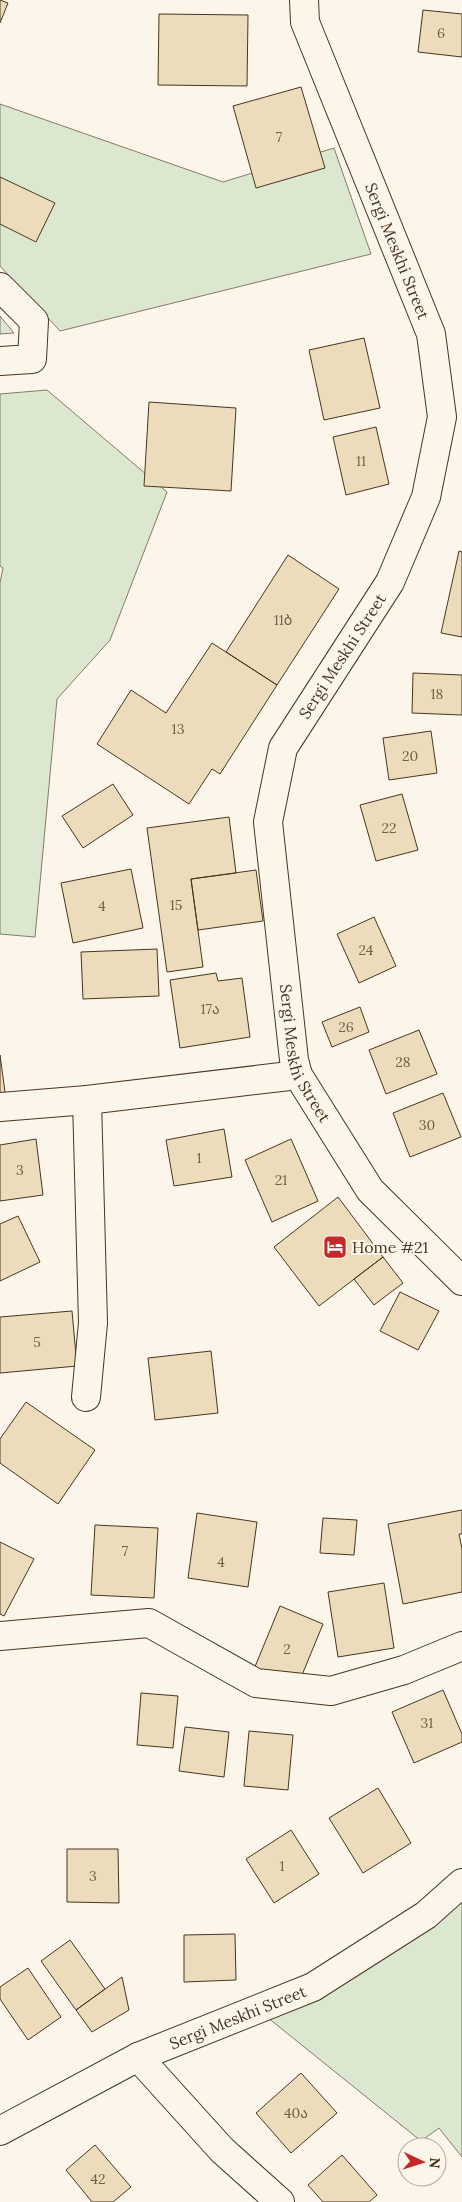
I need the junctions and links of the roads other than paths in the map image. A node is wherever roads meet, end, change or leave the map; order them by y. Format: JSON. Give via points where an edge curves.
{"nodes":[{"id":1,"x":304,"y":0,"type":"edge"},
{"id":2,"x":0,"y":287,"type":"edge"},
{"id":3,"x":0,"y":361,"type":"edge"},
{"id":4,"x":298,"y":1074,"type":"junction"},
{"id":5,"x":86,"y":1100,"type":"junction"},
{"id":6,"x":0,"y":1107,"type":"edge"},
{"id":7,"x":462,"y":1280,"type":"edge"},
{"id":8,"x":86,"y":1397,"type":"dead end"},
{"id":9,"x":0,"y":1636,"type":"edge"},
{"id":10,"x":462,"y":1646,"type":"edge"},
{"id":11,"x":462,"y":1883,"type":"edge"},
{"id":12,"x":138,"y":2057,"type":"junction"},
{"id":13,"x":0,"y":2131,"type":"edge"},
{"id":14,"x":280,"y":2202,"type":"edge"}],
"edges":[{"from":1,"to":4,"type":"street","name":"Sergi Meskhi Street","via":[[305,22],[431,334],[442,417],[426,497],[390,582],[284,748],[268,822]]},
{"from":2,"to":3,"type":"street","via":[[34,321],[32,358]]},
{"from":4,"to":5,"type":"street"},
{"from":4,"to":7,"type":"street","name":"Sergi Meskhi Street","via":[[370,1190]]},
{"from":5,"to":6,"type":"street"},
{"from":5,"to":8,"type":"street","via":[[93,1323]]},
{"from":9,"to":10,"type":"street","via":[[149,1624],[256,1683],[331,1691],[404,1670]]},
{"from":11,"to":12,"type":"street","name":"Sergi Meskhi Street","via":[[426,1914],[314,1987]]},
{"from":12,"to":13,"type":"street","name":"Sergi Meskhi Street"},
{"from":12,"to":14,"type":"street","via":[[222,2150]]}]}
